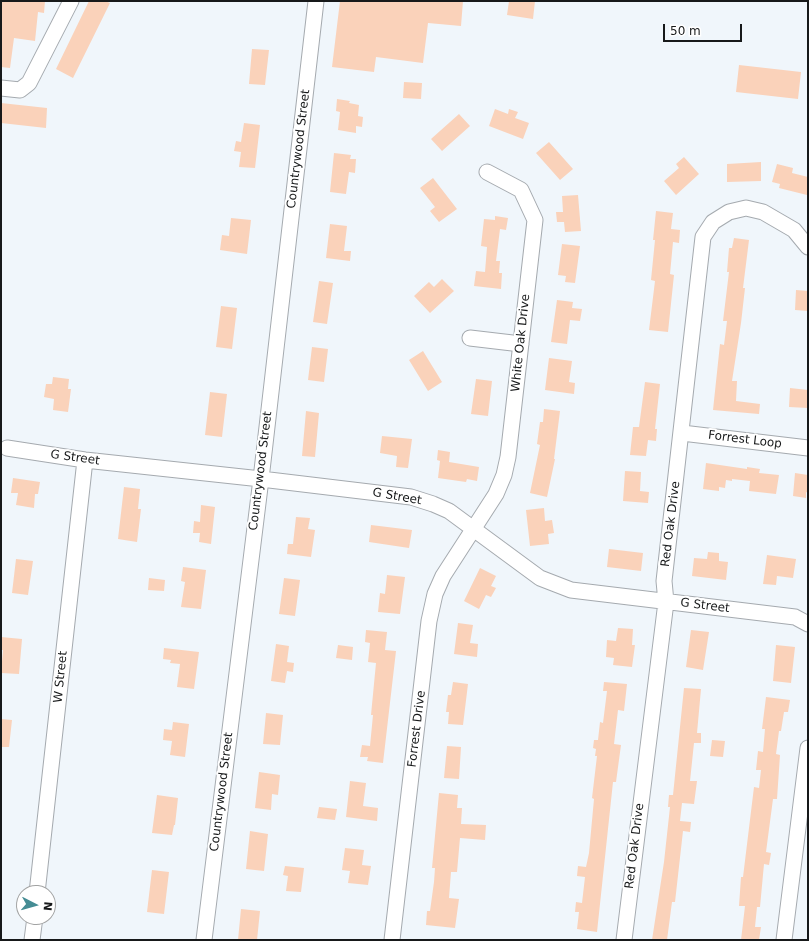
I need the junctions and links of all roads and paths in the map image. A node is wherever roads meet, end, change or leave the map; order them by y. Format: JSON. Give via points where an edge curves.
{"nodes":[{"id":1,"x":71,"y":1,"type":"edge"},
{"id":2,"x":316,"y":1,"type":"edge"},
{"id":3,"x":1,"y":88,"type":"edge"},
{"id":4,"x":487,"y":172,"type":"dead end"},
{"id":5,"x":808,"y":247,"type":"edge"},
{"id":6,"x":470,"y":338,"type":"dead end"},
{"id":7,"x":521,"y":344,"type":"junction"},
{"id":8,"x":682,"y":432,"type":"junction"},
{"id":9,"x":6,"y":448,"type":"dead end"},
{"id":10,"x":808,"y":448,"type":"edge"},
{"id":11,"x":85,"y":460,"type":"junction"},
{"id":12,"x":261,"y":479,"type":"junction"},
{"id":13,"x":474,"y":529,"type":"junction"},
{"id":14,"x":666,"y":602,"type":"junction"},
{"id":15,"x":808,"y":624,"type":"edge"},
{"id":16,"x":808,"y":748,"type":"edge"},
{"id":17,"x":38,"y":885,"type":"edge"},
{"id":18,"x":34,"y":925,"type":"edge"},
{"id":19,"x":32,"y":940,"type":"edge"},
{"id":20,"x":204,"y":940,"type":"edge"},
{"id":21,"x":392,"y":940,"type":"edge"},
{"id":22,"x":624,"y":940,"type":"edge"},
{"id":23,"x":784,"y":940,"type":"edge"}],
"edges":[{"from":1,"to":3,"type":"street","via":[[29,83],[20,90]]},
{"from":2,"to":12,"type":"street","name":"Countrywood Street"},
{"from":4,"to":7,"type":"street","name":"White Oak Drive","via":[[521,190],[535,220]]},
{"from":5,"to":8,"type":"street","name":"Red Oak Drive","via":[[794,230],[763,212],[746,208],[729,212],[713,222],[703,237]]},
{"from":6,"to":7,"type":"street"},
{"from":7,"to":13,"type":"street","name":"White Oak Drive","via":[[504,475],[496,494]]},
{"from":8,"to":10,"type":"street","name":"Forrest Loop"},
{"from":8,"to":14,"type":"street","name":"Red Oak Drive","via":[[664,581]]},
{"from":9,"to":11,"type":"street","name":"G Street"},
{"from":11,"to":12,"type":"street","name":"G Street"},
{"from":11,"to":17,"type":"street","name":"W Street"},
{"from":12,"to":13,"type":"street","name":"G Street","via":[[412,497],[449,512]]},
{"from":12,"to":20,"type":"street","name":"Countrywood Street"},
{"from":13,"to":14,"type":"street","name":"G Street","via":[[540,578],[571,590]]},
{"from":13,"to":21,"type":"street","name":"Forrest Drive","via":[[443,576],[435,594],[429,621]]},
{"from":14,"to":15,"type":"street","name":"G Street","via":[[795,617]]},
{"from":14,"to":22,"type":"street","name":"Red Oak Drive"},
{"from":16,"to":23,"type":"street"},
{"from":18,"to":19,"type":"street"}]}
